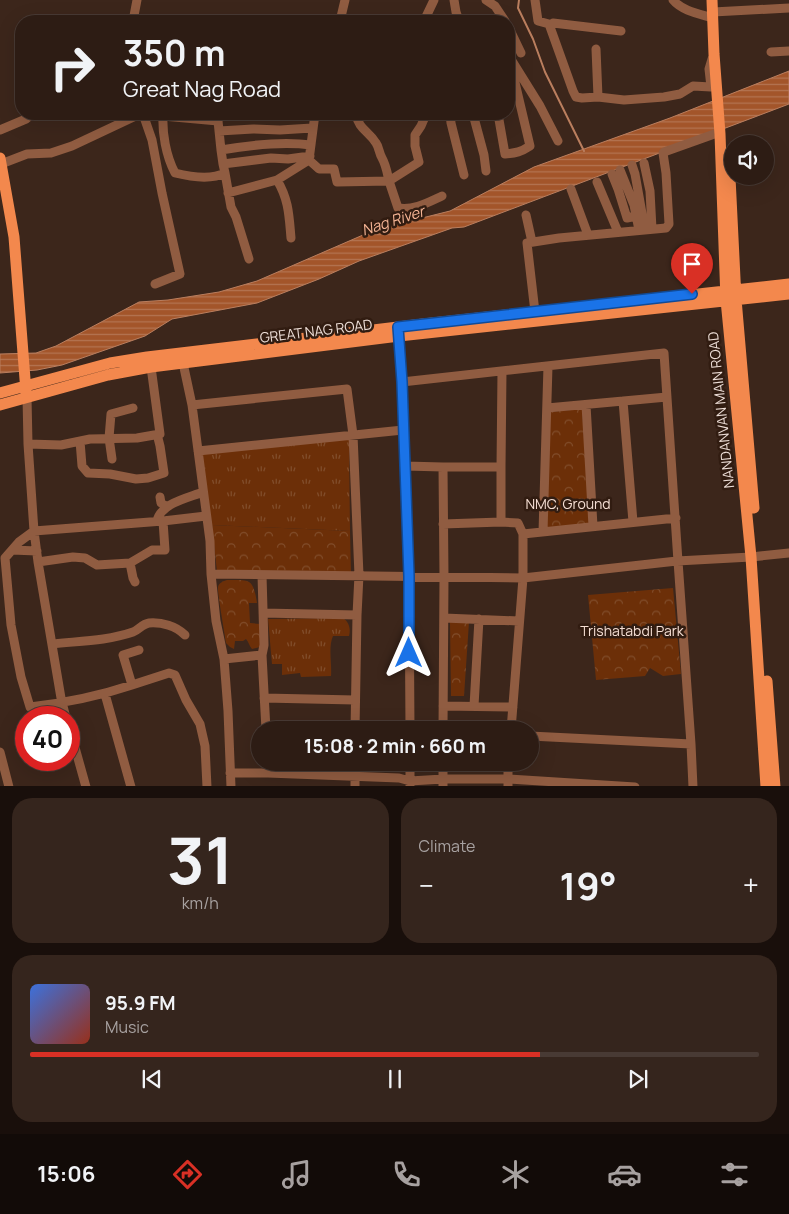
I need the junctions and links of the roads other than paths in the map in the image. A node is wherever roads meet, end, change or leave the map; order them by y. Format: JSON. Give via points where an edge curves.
{"nodes":[{"id":1,"x":137,"y":0,"type":"edge"},
{"id":2,"x":345,"y":0,"type":"edge"},
{"id":3,"x":434,"y":0,"type":"edge"},
{"id":4,"x":454,"y":0,"type":"edge"},
{"id":5,"x":486,"y":0,"type":"edge"},
{"id":6,"x":535,"y":0,"type":"edge"},
{"id":7,"x":673,"y":0,"type":"edge"},
{"id":8,"x":712,"y":0,"type":"edge"},
{"id":9,"x":719,"y":0,"type":"edge"},
{"id":10,"x":767,"y":5,"type":"edge"},
{"id":11,"x":789,"y":8,"type":"edge"},
{"id":12,"x":715,"y":14,"type":"junction"},
{"id":13,"x":134,"y":15,"type":"edge"},
{"id":14,"x":341,"y":15,"type":"edge"},
{"id":15,"x":427,"y":15,"type":"edge"},
{"id":16,"x":457,"y":15,"type":"edge"},
{"id":17,"x":501,"y":15,"type":"edge"},
{"id":18,"x":553,"y":23,"type":"dead end"},
{"id":19,"x":622,"y":31,"type":"dead end"},
{"id":20,"x":515,"y":40,"type":"edge"},
{"id":21,"x":596,"y":49,"type":"dead end"},
{"id":22,"x":789,"y":51,"type":"edge"},
{"id":23,"x":772,"y":52,"type":"dead end"},
{"id":24,"x":521,"y":53,"type":"dead end"},
{"id":25,"x":714,"y":54,"type":"junction"},
{"id":26,"x":515,"y":66,"type":"edge"},
{"id":27,"x":515,"y":82,"type":"edge"},
{"id":28,"x":720,"y":92,"type":"junction"},
{"id":29,"x":598,"y":98,"type":"junction"},
{"id":30,"x":24,"y":120,"type":"edge"},
{"id":31,"x":129,"y":120,"type":"edge"},
{"id":32,"x":144,"y":120,"type":"edge"},
{"id":33,"x":163,"y":120,"type":"edge"},
{"id":34,"x":219,"y":120,"type":"edge"},
{"id":35,"x":314,"y":120,"type":"edge"},
{"id":36,"x":358,"y":120,"type":"edge"},
{"id":37,"x":424,"y":120,"type":"edge"},
{"id":38,"x":451,"y":120,"type":"edge"},
{"id":39,"x":475,"y":120,"type":"edge"},
{"id":40,"x":499,"y":120,"type":"edge"},
{"id":41,"x":312,"y":128,"type":"junction"},
{"id":42,"x":0,"y":130,"type":"edge"},
{"id":43,"x":219,"y":131,"type":"junction"},
{"id":44,"x":722,"y":134,"type":"junction"},
{"id":45,"x":558,"y":141,"type":"dead end"},
{"id":46,"x":311,"y":145,"type":"junction"},
{"id":47,"x":221,"y":150,"type":"junction"},
{"id":48,"x":310,"y":158,"type":"junction"},
{"id":49,"x":644,"y":162,"type":"dead end"},
{"id":50,"x":632,"y":165,"type":"dead end"},
{"id":51,"x":1,"y":167,"type":"edge"},
{"id":52,"x":224,"y":168,"type":"junction"},
{"id":53,"x":486,"y":171,"type":"dead end"},
{"id":54,"x":616,"y":172,"type":"dead end"},
{"id":55,"x":464,"y":174,"type":"dead end"},
{"id":56,"x":277,"y":180,"type":"junction"},
{"id":57,"x":389,"y":180,"type":"junction"},
{"id":58,"x":597,"y":182,"type":"dead end"},
{"id":59,"x":571,"y":189,"type":"dead end"},
{"id":60,"x":228,"y":193,"type":"junction"},
{"id":61,"x":442,"y":196,"type":"dead end"},
{"id":62,"x":526,"y":215,"type":"dead end"},
{"id":63,"x":645,"y":230,"type":"junction"},
{"id":64,"x":618,"y":232,"type":"junction"},
{"id":65,"x":588,"y":235,"type":"junction"},
{"id":66,"x":291,"y":238,"type":"dead end"},
{"id":67,"x":532,"y":242,"type":"junction"},
{"id":68,"x":249,"y":259,"type":"dead end"},
{"id":69,"x":729,"y":267,"type":"junction"},
{"id":70,"x":155,"y":284,"type":"dead end"},
{"id":71,"x":789,"y":284,"type":"edge"},
{"id":72,"x":759,"y":292,"type":"junction"},
{"id":73,"x":789,"y":294,"type":"edge"},
{"id":74,"x":731,"y":295,"type":"junction"},
{"id":75,"x":706,"y":298,"type":"junction"},
{"id":76,"x":535,"y":312,"type":"junction"},
{"id":77,"x":733,"y":322,"type":"junction"},
{"id":78,"x":398,"y":331,"type":"junction"},
{"id":79,"x":183,"y":364,"type":"junction"},
{"id":80,"x":548,"y":366,"type":"junction"},
{"id":81,"x":151,"y":367,"type":"junction"},
{"id":82,"x":502,"y":371,"type":"junction"},
{"id":83,"x":402,"y":382,"type":"junction"},
{"id":84,"x":25,"y":387,"type":"junction"},
{"id":85,"x":0,"y":393,"type":"edge"},
{"id":86,"x":667,"y":397,"type":"junction"},
{"id":87,"x":623,"y":401,"type":"junction"},
{"id":88,"x":586,"y":404,"type":"junction"},
{"id":89,"x":0,"y":405,"type":"edge"},
{"id":90,"x":192,"y":405,"type":"junction"},
{"id":91,"x":133,"y":408,"type":"dead end"},
{"id":92,"x":547,"y":408,"type":"junction"},
{"id":93,"x":403,"y":430,"type":"junction"},
{"id":94,"x":157,"y":434,"type":"junction"},
{"id":95,"x":353,"y":435,"type":"junction"},
{"id":96,"x":109,"y":438,"type":"junction"},
{"id":97,"x":80,"y":441,"type":"junction"},
{"id":98,"x":28,"y":444,"type":"junction"},
{"id":99,"x":198,"y":450,"type":"junction"},
{"id":100,"x":112,"y":459,"type":"dead end"},
{"id":101,"x":404,"y":466,"type":"junction"},
{"id":102,"x":443,"y":467,"type":"junction"},
{"id":103,"x":501,"y":467,"type":"junction"},
{"id":104,"x":203,"y":492,"type":"junction"},
{"id":105,"x":160,"y":497,"type":"dead end"},
{"id":106,"x":166,"y":506,"type":"junction"},
{"id":107,"x":206,"y":516,"type":"junction"},
{"id":108,"x":676,"y":518,"type":"junction"},
{"id":109,"x":160,"y":521,"type":"junction"},
{"id":110,"x":501,"y":522,"type":"junction"},
{"id":111,"x":633,"y":522,"type":"junction"},
{"id":112,"x":443,"y":524,"type":"junction"},
{"id":113,"x":593,"y":526,"type":"junction"},
{"id":114,"x":34,"y":531,"type":"junction"},
{"id":115,"x":543,"y":532,"type":"junction"},
{"id":116,"x":523,"y":534,"type":"junction"},
{"id":117,"x":12,"y":550,"type":"junction"},
{"id":118,"x":37,"y":551,"type":"junction"},
{"id":119,"x":789,"y":553,"type":"edge"},
{"id":120,"x":754,"y":556,"type":"junction"},
{"id":121,"x":677,"y":560,"type":"junction"},
{"id":122,"x":38,"y":562,"type":"junction"},
{"id":123,"x":130,"y":562,"type":"junction"},
{"id":124,"x":211,"y":574,"type":"junction"},
{"id":125,"x":262,"y":575,"type":"junction"},
{"id":126,"x":359,"y":575,"type":"junction"},
{"id":127,"x":409,"y":576,"type":"junction"},
{"id":128,"x":444,"y":577,"type":"junction"},
{"id":129,"x":523,"y":578,"type":"junction"},
{"id":130,"x":135,"y":582,"type":"dead end"},
{"id":131,"x":10,"y":613,"type":"junction"},
{"id":132,"x":263,"y":613,"type":"junction"},
{"id":133,"x":357,"y":615,"type":"junction"},
{"id":134,"x":0,"y":617,"type":"edge"},
{"id":135,"x":444,"y":618,"type":"junction"},
{"id":136,"x":479,"y":619,"type":"junction"},
{"id":137,"x":519,"y":621,"type":"junction"},
{"id":138,"x":185,"y":635,"type":"dead end"},
{"id":139,"x":52,"y":644,"type":"junction"},
{"id":140,"x":139,"y":650,"type":"dead end"},
{"id":141,"x":262,"y":655,"type":"junction"},
{"id":142,"x":224,"y":659,"type":"junction"},
{"id":143,"x":132,"y":685,"type":"junction"},
{"id":144,"x":105,"y":694,"type":"junction"},
{"id":145,"x":264,"y":698,"type":"junction"},
{"id":146,"x":355,"y":700,"type":"junction"},
{"id":147,"x":62,"y":702,"type":"junction"},
{"id":148,"x":63,"y":706,"type":"edge"},
{"id":149,"x":443,"y":706,"type":"junction"},
{"id":150,"x":474,"y":706,"type":"junction"},
{"id":151,"x":513,"y":707,"type":"junction"},
{"id":152,"x":265,"y":721,"type":"edge"},
{"id":153,"x":355,"y":721,"type":"edge"},
{"id":154,"x":410,"y":721,"type":"edge"},
{"id":155,"x":443,"y":721,"type":"edge"},
{"id":156,"x":512,"y":721,"type":"edge"},
{"id":157,"x":539,"y":736,"type":"edge"},
{"id":158,"x":691,"y":744,"type":"junction"},
{"id":159,"x":0,"y":752,"type":"edge"},
{"id":160,"x":80,"y":765,"type":"edge"},
{"id":161,"x":355,"y":771,"type":"edge"},
{"id":162,"x":410,"y":771,"type":"edge"},
{"id":163,"x":230,"y":773,"type":"junction"},
{"id":164,"x":268,"y":773,"type":"joint"},
{"id":165,"x":355,"y":776,"type":"junction"},
{"id":166,"x":443,"y":783,"type":"edge"},
{"id":167,"x":508,"y":783,"type":"edge"},
{"id":168,"x":410,"y":784,"type":"edge"},
{"id":169,"x":539,"y":784,"type":"edge"},
{"id":170,"x":9,"y":786,"type":"edge"},
{"id":171,"x":86,"y":786,"type":"edge"},
{"id":172,"x":131,"y":786,"type":"edge"},
{"id":173,"x":207,"y":786,"type":"edge"},
{"id":174,"x":231,"y":786,"type":"edge"},
{"id":175,"x":355,"y":786,"type":"edge"},
{"id":176,"x":629,"y":786,"type":"edge"},
{"id":177,"x":634,"y":786,"type":"edge"},
{"id":178,"x":694,"y":786,"type":"edge"},
{"id":179,"x":766,"y":786,"type":"edge"},
{"id":180,"x":775,"y":786,"type":"edge"}],
"edges":[{"from":1,"to":13,"type":"street"},
{"from":2,"to":14,"type":"street"},
{"from":3,"to":15,"type":"street"},
{"from":4,"to":16,"type":"street"},
{"from":5,"to":17,"type":"street"},
{"from":6,"to":29,"type":"street","via":[[538,21],[549,24],[576,97]]},
{"from":7,"to":12,"type":"street","via":[[686,10]]},
{"from":8,"to":12,"type":"main road","name":"NANDANVAN MAIN ROAD"},
{"from":9,"to":12,"type":"main road"},
{"from":10,"to":11,"type":"street"},
{"from":10,"to":12,"type":"street"},
{"from":12,"to":25,"type":"main road","name":"NANDANVAN MAIN ROAD"},
{"from":12,"to":28,"type":"main road"},
{"from":18,"to":19,"type":"street"},
{"from":20,"to":24,"type":"street"},
{"from":21,"to":29,"type":"street"},
{"from":22,"to":23,"type":"street"},
{"from":25,"to":28,"type":"main road","name":"NANDANVAN MAIN ROAD"},
{"from":25,"to":29,"type":"street","via":[[709,70],[711,86],[693,86],[680,94],[664,97]]},
{"from":26,"to":45,"type":"street"},
{"from":27,"to":40,"type":"street","via":[[530,146],[523,151],[505,154]]},
{"from":28,"to":44,"type":"main road","name":"NANDANVAN MAIN ROAD"},
{"from":30,"to":42,"type":"street"},
{"from":31,"to":51,"type":"street","via":[[72,146],[51,153],[28,154]]},
{"from":32,"to":70,"type":"street","via":[[152,140],[180,274]]},
{"from":33,"to":52,"type":"street","via":[[175,173],[218,177]]},
{"from":34,"to":43,"type":"street"},
{"from":35,"to":41,"type":"street"},
{"from":36,"to":57,"type":"street","via":[[360,127],[378,145]]},
{"from":37,"to":57,"type":"street","via":[[414,136],[419,162]]},
{"from":38,"to":55,"type":"street"},
{"from":39,"to":53,"type":"street"},
{"from":41,"to":43,"type":"street"},
{"from":41,"to":46,"type":"street"},
{"from":43,"to":47,"type":"street"},
{"from":44,"to":63,"type":"street","via":[[664,152],[669,224],[666,228]]},
{"from":44,"to":69,"type":"main road","name":"NANDANVAN MAIN ROAD"},
{"from":46,"to":47,"type":"street","via":[[270,144]]},
{"from":46,"to":48,"type":"street"},
{"from":47,"to":52,"type":"street"},
{"from":48,"to":52,"type":"street","via":[[271,158]]},
{"from":48,"to":56,"type":"street"},
{"from":48,"to":57,"type":"street","via":[[319,169],[334,169],[337,182]]},
{"from":49,"to":63,"type":"street","via":[[650,191]]},
{"from":50,"to":63,"type":"street"},
{"from":51,"to":84,"type":"main road","via":[[14,237]]},
{"from":52,"to":60,"type":"street"},
{"from":54,"to":63,"type":"street"},
{"from":56,"to":60,"type":"street"},
{"from":56,"to":66,"type":"street","via":[[284,191]]},
{"from":57,"to":61,"type":"street","via":[[398,208],[405,210]]},
{"from":58,"to":64,"type":"street"},
{"from":59,"to":65,"type":"street"},
{"from":60,"to":68,"type":"street"},
{"from":62,"to":67,"type":"street"},
{"from":63,"to":64,"type":"street"},
{"from":64,"to":65,"type":"street"},
{"from":65,"to":67,"type":"street"},
{"from":67,"to":76,"type":"street","via":[[527,243]]},
{"from":69,"to":72,"type":"main road"},
{"from":69,"to":74,"type":"main road","name":"NANDANVAN MAIN ROAD"},
{"from":69,"to":75,"type":"main road"},
{"from":71,"to":72,"type":"main road","name":"GREAT NAG ROAD"},
{"from":72,"to":73,"type":"main road","name":"GREAT NAG ROAD"},
{"from":72,"to":74,"type":"main road","name":"GREAT NAG ROAD"},
{"from":72,"to":77,"type":"main road"},
{"from":74,"to":75,"type":"main road","name":"GREAT NAG ROAD"},
{"from":74,"to":77,"type":"main road","name":"NANDANVAN MAIN ROAD"},
{"from":75,"to":76,"type":"main road","name":"GREAT NAG ROAD"},
{"from":75,"to":77,"type":"main road"},
{"from":75,"to":78,"type":"main road","name":"GREAT NAG ROAD"},
{"from":76,"to":78,"type":"main road","name":"GREAT NAG ROAD"},
{"from":77,"to":120,"type":"main road","name":"NANDANVAN MAIN ROAD"},
{"from":78,"to":79,"type":"main road","name":"GREAT NAG ROAD"},
{"from":78,"to":83,"type":"street"},
{"from":78,"to":84,"type":"main road","name":"GREAT NAG ROAD","via":[[147,357],[110,363]]},
{"from":79,"to":81,"type":"main road","name":"GREAT NAG ROAD"},
{"from":79,"to":90,"type":"street"},
{"from":80,"to":82,"type":"street"},
{"from":80,"to":86,"type":"street","via":[[664,353]]},
{"from":80,"to":92,"type":"street"},
{"from":81,"to":84,"type":"main road","name":"GREAT NAG ROAD"},
{"from":81,"to":94,"type":"street","via":[[160,434]]},
{"from":82,"to":83,"type":"street"},
{"from":82,"to":103,"type":"street"},
{"from":83,"to":93,"type":"street"},
{"from":84,"to":85,"type":"main road","name":"GREAT NAG ROAD"},
{"from":84,"to":89,"type":"main road","name":"GREAT NAG ROAD"},
{"from":84,"to":98,"type":"street"},
{"from":86,"to":87,"type":"street"},
{"from":86,"to":108,"type":"street"},
{"from":87,"to":88,"type":"street"},
{"from":87,"to":111,"type":"street"},
{"from":88,"to":92,"type":"street"},
{"from":88,"to":113,"type":"street"},
{"from":90,"to":95,"type":"street","via":[[347,389]]},
{"from":90,"to":99,"type":"street"},
{"from":91,"to":96,"type":"street","via":[[111,414]]},
{"from":92,"to":115,"type":"street"},
{"from":93,"to":95,"type":"street"},
{"from":93,"to":101,"type":"street"},
{"from":94,"to":96,"type":"street"},
{"from":94,"to":97,"type":"street","via":[[164,473],[148,478],[88,473],[82,466]]},
{"from":95,"to":99,"type":"street"},
{"from":95,"to":126,"type":"street"},
{"from":96,"to":97,"type":"street"},
{"from":96,"to":100,"type":"street"},
{"from":97,"to":98,"type":"street","via":[[60,445]]},
{"from":98,"to":114,"type":"street"},
{"from":99,"to":104,"type":"street"},
{"from":101,"to":102,"type":"street"},
{"from":101,"to":127,"type":"street"},
{"from":102,"to":103,"type":"street"},
{"from":102,"to":112,"type":"street"},
{"from":103,"to":110,"type":"street"},
{"from":104,"to":106,"type":"street"},
{"from":104,"to":107,"type":"street"},
{"from":105,"to":106,"type":"street"},
{"from":106,"to":109,"type":"street","via":[[158,515]]},
{"from":107,"to":109,"type":"street"},
{"from":107,"to":124,"type":"street"},
{"from":108,"to":111,"type":"street"},
{"from":108,"to":121,"type":"street"},
{"from":109,"to":114,"type":"street"},
{"from":109,"to":123,"type":"street","via":[[165,550],[152,550]]},
{"from":110,"to":112,"type":"street"},
{"from":110,"to":116,"type":"street","via":[[518,523]]},
{"from":111,"to":113,"type":"street"},
{"from":112,"to":128,"type":"street"},
{"from":113,"to":115,"type":"street"},
{"from":114,"to":117,"type":"street"},
{"from":114,"to":118,"type":"street"},
{"from":115,"to":116,"type":"street"},
{"from":116,"to":129,"type":"street"},
{"from":117,"to":118,"type":"street"},
{"from":117,"to":131,"type":"street","via":[[5,558]]},
{"from":118,"to":122,"type":"street"},
{"from":119,"to":120,"type":"street"},
{"from":120,"to":121,"type":"street"},
{"from":120,"to":179,"type":"main road","name":"NANDANVAN MAIN ROAD"},
{"from":120,"to":180,"type":"main road"},
{"from":121,"to":129,"type":"street"},
{"from":121,"to":158,"type":"street"},
{"from":122,"to":123,"type":"street","via":[[73,557],[85,558],[97,565]]},
{"from":122,"to":139,"type":"street"},
{"from":123,"to":130,"type":"street"},
{"from":124,"to":125,"type":"street"},
{"from":124,"to":142,"type":"street"},
{"from":125,"to":126,"type":"street"},
{"from":125,"to":132,"type":"street"},
{"from":126,"to":127,"type":"street"},
{"from":126,"to":133,"type":"street"},
{"from":127,"to":128,"type":"street"},
{"from":127,"to":154,"type":"street"},
{"from":128,"to":129,"type":"street"},
{"from":128,"to":135,"type":"street"},
{"from":129,"to":137,"type":"street"},
{"from":131,"to":134,"type":"street"},
{"from":131,"to":147,"type":"street","via":[[21,678],[30,707]]},
{"from":132,"to":133,"type":"street"},
{"from":132,"to":141,"type":"street"},
{"from":133,"to":146,"type":"street"},
{"from":135,"to":136,"type":"street"},
{"from":135,"to":149,"type":"street"},
{"from":136,"to":137,"type":"street"},
{"from":136,"to":150,"type":"street"},
{"from":137,"to":151,"type":"street"},
{"from":138,"to":139,"type":"street","via":[[166,624],[147,623],[134,632]]},
{"from":139,"to":147,"type":"street"},
{"from":140,"to":143,"type":"street","via":[[123,655]]},
{"from":141,"to":142,"type":"street"},
{"from":141,"to":145,"type":"street"},
{"from":142,"to":163,"type":"street"},
{"from":143,"to":144,"type":"street"},
{"from":143,"to":173,"type":"street","via":[[169,673],[175,675],[200,724],[205,746]]},
{"from":144,"to":147,"type":"street"},
{"from":144,"to":172,"type":"street"},
{"from":145,"to":146,"type":"street"},
{"from":145,"to":152,"type":"street"},
{"from":146,"to":153,"type":"street"},
{"from":147,"to":148,"type":"street"},
{"from":149,"to":150,"type":"street"},
{"from":149,"to":155,"type":"street"},
{"from":150,"to":151,"type":"street"},
{"from":151,"to":156,"type":"street"},
{"from":157,"to":158,"type":"street"},
{"from":158,"to":178,"type":"street"},
{"from":159,"to":170,"type":"street"},
{"from":160,"to":171,"type":"street"},
{"from":161,"to":165,"type":"street"},
{"from":162,"to":168,"type":"street"},
{"from":163,"to":164,"type":"street"},
{"from":163,"to":174,"type":"street"},
{"from":164,"to":165,"type":"street"},
{"from":165,"to":168,"type":"street","via":[[399,778]]},
{"from":165,"to":175,"type":"street"},
{"from":166,"to":167,"type":"street"},
{"from":166,"to":168,"type":"street"},
{"from":167,"to":169,"type":"street"},
{"from":169,"to":176,"type":"street"},
{"from":176,"to":177,"type":"street"}]}
